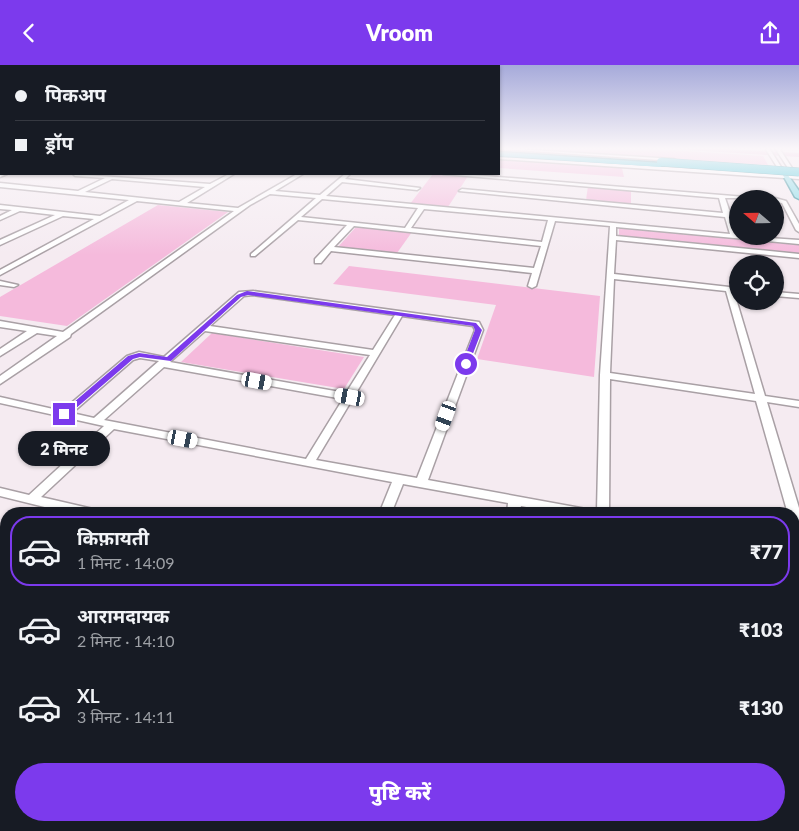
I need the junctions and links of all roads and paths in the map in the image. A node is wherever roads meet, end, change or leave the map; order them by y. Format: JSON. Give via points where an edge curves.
{"nodes":[{"id":1,"x":98,"y":184,"type":"edge"},
{"id":2,"x":185,"y":184,"type":"edge"},
{"id":3,"x":214,"y":184,"type":"edge"},
{"id":4,"x":282,"y":184,"type":"edge"},
{"id":5,"x":336,"y":184,"type":"edge"},
{"id":6,"x":376,"y":184,"type":"edge"},
{"id":7,"x":467,"y":184,"type":"edge"},
{"id":8,"x":568,"y":184,"type":"edge"},
{"id":9,"x":790,"y":184,"type":"edge"},
{"id":10,"x":0,"y":185,"type":"edge"},
{"id":11,"x":584,"y":185,"type":"junction"},
{"id":12,"x":210,"y":186,"type":"junction"},
{"id":13,"x":417,"y":188,"type":"dead end"},
{"id":14,"x":267,"y":192,"type":"junction"},
{"id":15,"x":78,"y":193,"type":"junction"},
{"id":16,"x":296,"y":195,"type":"junction"},
{"id":17,"x":721,"y":196,"type":"junction"},
{"id":18,"x":321,"y":197,"type":"junction"},
{"id":19,"x":729,"y":197,"type":"edge"},
{"id":20,"x":799,"y":197,"type":"edge"},
{"id":21,"x":136,"y":199,"type":"junction"},
{"id":22,"x":582,"y":202,"type":"junction"},
{"id":23,"x":784,"y":202,"type":"edge"},
{"id":24,"x":180,"y":204,"type":"junction"},
{"id":25,"x":248,"y":204,"type":"junction"},
{"id":26,"x":0,"y":207,"type":"edge"},
{"id":27,"x":422,"y":207,"type":"junction"},
{"id":28,"x":19,"y":209,"type":"junction"},
{"id":29,"x":240,"y":210,"type":"junction"},
{"id":30,"x":62,"y":213,"type":"junction"},
{"id":31,"x":728,"y":215,"type":"junction"},
{"id":32,"x":0,"y":217,"type":"edge"},
{"id":33,"x":101,"y":218,"type":"junction"},
{"id":34,"x":295,"y":218,"type":"junction"},
{"id":35,"x":729,"y":218,"type":"edge"},
{"id":36,"x":552,"y":219,"type":"junction"},
{"id":37,"x":579,"y":221,"type":"junction"},
{"id":38,"x":352,"y":224,"type":"junction"},
{"id":39,"x":613,"y":225,"type":"junction"},
{"id":40,"x":407,"y":230,"type":"junction"},
{"id":41,"x":799,"y":230,"type":"edge"},
{"id":42,"x":729,"y":236,"type":"edge"},
{"id":43,"x":612,"y":238,"type":"junction"},
{"id":44,"x":784,"y":241,"type":"edge"},
{"id":45,"x":799,"y":242,"type":"edge"},
{"id":46,"x":0,"y":243,"type":"edge"},
{"id":47,"x":545,"y":245,"type":"junction"},
{"id":48,"x":329,"y":249,"type":"junction"},
{"id":49,"x":253,"y":255,"type":"dead end"},
{"id":50,"x":799,"y":257,"type":"edge"},
{"id":51,"x":318,"y":261,"type":"dead end"},
{"id":52,"x":537,"y":271,"type":"junction"},
{"id":53,"x":0,"y":273,"type":"edge"},
{"id":54,"x":611,"y":276,"type":"junction"},
{"id":55,"x":0,"y":283,"type":"edge"},
{"id":56,"x":14,"y":285,"type":"dead end"},
{"id":57,"x":532,"y":286,"type":"dead end"},
{"id":58,"x":729,"y":289,"type":"edge"},
{"id":59,"x":784,"y":295,"type":"edge"},
{"id":60,"x":799,"y":296,"type":"edge"},
{"id":61,"x":738,"y":310,"type":"edge"},
{"id":62,"x":400,"y":313,"type":"junction"},
{"id":63,"x":0,"y":324,"type":"edge"},
{"id":64,"x":204,"y":328,"type":"junction"},
{"id":65,"x":35,"y":329,"type":"junction"},
{"id":66,"x":67,"y":335,"type":"junction"},
{"id":67,"x":0,"y":353,"type":"edge"},
{"id":68,"x":376,"y":353,"type":"junction"},
{"id":69,"x":166,"y":362,"type":"junction"},
{"id":70,"x":605,"y":375,"type":"junction"},
{"id":71,"x":0,"y":381,"type":"edge"},
{"id":72,"x":350,"y":397,"type":"junction"},
{"id":73,"x":760,"y":398,"type":"junction"},
{"id":74,"x":0,"y":400,"type":"edge"},
{"id":75,"x":799,"y":404,"type":"edge"},
{"id":76,"x":64,"y":414,"type":"junction"},
{"id":77,"x":96,"y":421,"type":"junction"},
{"id":78,"x":112,"y":425,"type":"junction"},
{"id":79,"x":309,"y":463,"type":"junction"},
{"id":80,"x":399,"y":480,"type":"junction"},
{"id":81,"x":421,"y":484,"type":"junction"},
{"id":82,"x":0,"y":492,"type":"edge"},
{"id":83,"x":32,"y":499,"type":"junction"},
{"id":84,"x":515,"y":501,"type":"junction"},
{"id":85,"x":65,"y":507,"type":"edge"},
{"id":86,"x":388,"y":507,"type":"edge"},
{"id":87,"x":514,"y":507,"type":"edge"},
{"id":88,"x":551,"y":507,"type":"edge"},
{"id":89,"x":603,"y":507,"type":"edge"},
{"id":90,"x":792,"y":507,"type":"edge"}],
"edges":[{"from":1,"to":15,"type":"street"},
{"from":2,"to":12,"type":"street"},
{"from":3,"to":12,"type":"street"},
{"from":4,"to":14,"type":"street"},
{"from":5,"to":18,"type":"street"},
{"from":6,"to":13,"type":"street"},
{"from":7,"to":22,"type":"street","via":[[460,194]]},
{"from":8,"to":11,"type":"street"},
{"from":9,"to":20,"type":"main road"},
{"from":10,"to":15,"type":"street"},
{"from":11,"to":17,"type":"street"},
{"from":11,"to":22,"type":"street"},
{"from":12,"to":24,"type":"street"},
{"from":14,"to":16,"type":"street"},
{"from":14,"to":25,"type":"street"},
{"from":15,"to":21,"type":"street"},
{"from":16,"to":18,"type":"street"},
{"from":16,"to":25,"type":"street"},
{"from":17,"to":19,"type":"street"},
{"from":17,"to":31,"type":"street"},
{"from":18,"to":27,"type":"street"},
{"from":18,"to":34,"type":"street"},
{"from":21,"to":24,"type":"street"},
{"from":21,"to":33,"type":"street"},
{"from":22,"to":31,"type":"street"},
{"from":22,"to":37,"type":"street"},
{"from":23,"to":41,"type":"street"},
{"from":24,"to":29,"type":"street"},
{"from":25,"to":29,"type":"street"},
{"from":26,"to":28,"type":"street"},
{"from":27,"to":36,"type":"street","via":[[452,206]]},
{"from":27,"to":40,"type":"street"},
{"from":28,"to":30,"type":"street"},
{"from":28,"to":32,"type":"street"},
{"from":29,"to":66,"type":"street"},
{"from":30,"to":33,"type":"street"},
{"from":30,"to":46,"type":"street"},
{"from":31,"to":35,"type":"street"},
{"from":33,"to":53,"type":"street"},
{"from":34,"to":38,"type":"street"},
{"from":34,"to":49,"type":"street"},
{"from":36,"to":37,"type":"street"},
{"from":36,"to":47,"type":"street"},
{"from":37,"to":39,"type":"street"},
{"from":38,"to":40,"type":"street"},
{"from":38,"to":48,"type":"street"},
{"from":39,"to":42,"type":"street"},
{"from":39,"to":43,"type":"street"},
{"from":40,"to":47,"type":"street"},
{"from":43,"to":50,"type":"street"},
{"from":43,"to":54,"type":"street"},
{"from":44,"to":45,"type":"street"},
{"from":47,"to":52,"type":"street"},
{"from":48,"to":51,"type":"street"},
{"from":48,"to":52,"type":"street"},
{"from":52,"to":57,"type":"street"},
{"from":54,"to":58,"type":"street"},
{"from":54,"to":70,"type":"street"},
{"from":55,"to":56,"type":"street"},
{"from":59,"to":60,"type":"street"},
{"from":61,"to":73,"type":"street"},
{"from":62,"to":64,"type":"street","via":[[247,293],[239,296]]},
{"from":62,"to":68,"type":"street"},
{"from":62,"to":81,"type":"street","via":[[479,327]]},
{"from":63,"to":65,"type":"street"},
{"from":64,"to":68,"type":"street"},
{"from":64,"to":69,"type":"street"},
{"from":65,"to":66,"type":"street"},
{"from":65,"to":67,"type":"street"},
{"from":66,"to":71,"type":"street"},
{"from":68,"to":72,"type":"street"},
{"from":69,"to":72,"type":"street"},
{"from":69,"to":76,"type":"street","via":[[139,355],[130,358]]},
{"from":69,"to":77,"type":"street"},
{"from":70,"to":73,"type":"street"},
{"from":70,"to":89,"type":"street"},
{"from":72,"to":79,"type":"street"},
{"from":73,"to":75,"type":"street"},
{"from":73,"to":90,"type":"street"},
{"from":74,"to":76,"type":"street"},
{"from":76,"to":77,"type":"street"},
{"from":77,"to":78,"type":"street"},
{"from":78,"to":79,"type":"street"},
{"from":78,"to":83,"type":"street"},
{"from":79,"to":80,"type":"street"},
{"from":80,"to":81,"type":"street"},
{"from":80,"to":86,"type":"street"},
{"from":81,"to":84,"type":"street"},
{"from":82,"to":83,"type":"street"},
{"from":83,"to":85,"type":"street"},
{"from":84,"to":87,"type":"street"},
{"from":84,"to":88,"type":"street"}]}
